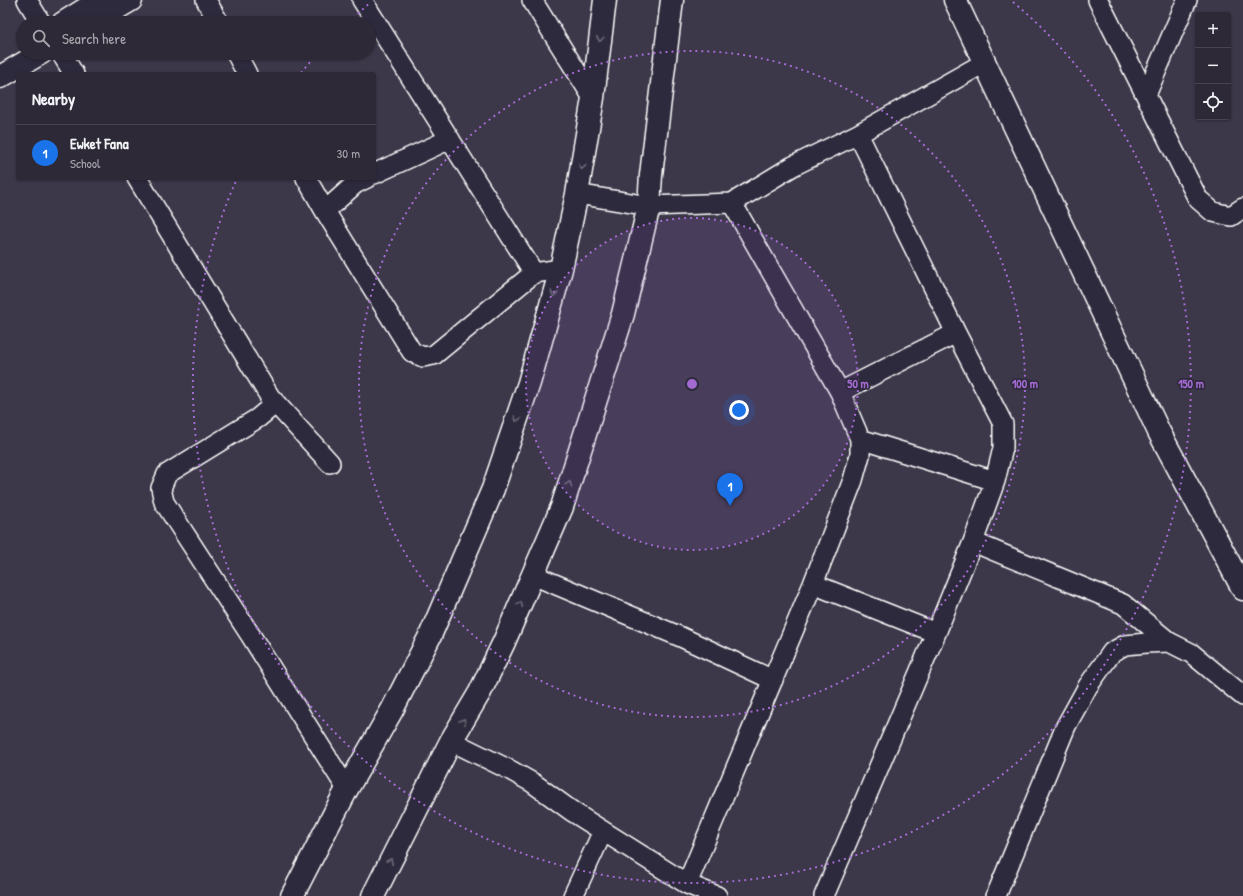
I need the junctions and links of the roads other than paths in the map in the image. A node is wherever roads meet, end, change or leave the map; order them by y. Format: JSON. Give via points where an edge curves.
{"nodes":[{"id":1,"x":27,"y":0,"type":"edge"},
{"id":2,"x":100,"y":0,"type":"edge"},
{"id":3,"x":131,"y":0,"type":"edge"},
{"id":4,"x":206,"y":0,"type":"edge"},
{"id":5,"x":362,"y":0,"type":"edge"},
{"id":6,"x":532,"y":0,"type":"edge"},
{"id":7,"x":605,"y":0,"type":"edge"},
{"id":8,"x":672,"y":0,"type":"edge"},
{"id":9,"x":955,"y":0,"type":"edge"},
{"id":10,"x":1098,"y":0,"type":"edge"},
{"id":11,"x":1187,"y":0,"type":"edge"},
{"id":12,"x":37,"y":16,"type":"edge"},
{"id":13,"x":74,"y":16,"type":"edge"},
{"id":14,"x":104,"y":16,"type":"edge"},
{"id":15,"x":215,"y":16,"type":"edge"},
{"id":16,"x":372,"y":16,"type":"edge"},
{"id":17,"x":376,"y":22,"type":"edge"},
{"id":18,"x":16,"y":50,"type":"edge"},
{"id":19,"x":0,"y":60,"type":"edge"},
{"id":20,"x":29,"y":60,"type":"edge"},
{"id":21,"x":65,"y":60,"type":"edge"},
{"id":22,"x":240,"y":60,"type":"edge"},
{"id":23,"x":984,"y":63,"type":"junction"},
{"id":24,"x":73,"y":72,"type":"edge"},
{"id":25,"x":246,"y":72,"type":"edge"},
{"id":26,"x":0,"y":77,"type":"edge"},
{"id":27,"x":1146,"y":95,"type":"junction"},
{"id":28,"x":593,"y":98,"type":"junction"},
{"id":29,"x":858,"y":134,"type":"junction"},
{"id":30,"x":450,"y":139,"type":"junction"},
{"id":31,"x":376,"y":173,"type":"edge"},
{"id":32,"x":138,"y":180,"type":"edge"},
{"id":33,"x":307,"y":180,"type":"edge"},
{"id":34,"x":363,"y":180,"type":"edge"},
{"id":35,"x":577,"y":194,"type":"junction"},
{"id":36,"x":732,"y":203,"type":"junction"},
{"id":37,"x":649,"y":206,"type":"junction"},
{"id":38,"x":1243,"y":208,"type":"edge"},
{"id":39,"x":325,"y":211,"type":"junction"},
{"id":40,"x":561,"y":269,"type":"junction"},
{"id":41,"x":534,"y":273,"type":"junction"},
{"id":42,"x":956,"y":334,"type":"junction"},
{"id":43,"x":840,"y":392,"type":"junction"},
{"id":44,"x":270,"y":397,"type":"junction"},
{"id":45,"x":860,"y":439,"type":"junction"},
{"id":46,"x":330,"y":463,"type":"dead end"},
{"id":47,"x":995,"y":480,"type":"junction"},
{"id":48,"x":973,"y":542,"type":"junction"},
{"id":49,"x":533,"y":575,"type":"junction"},
{"id":50,"x":813,"y":584,"type":"junction"},
{"id":51,"x":1243,"y":589,"type":"edge"},
{"id":52,"x":936,"y":633,"type":"junction"},
{"id":53,"x":1169,"y":642,"type":"junction"},
{"id":54,"x":773,"y":680,"type":"junction"},
{"id":55,"x":1243,"y":696,"type":"edge"},
{"id":56,"x":451,"y":741,"type":"junction"},
{"id":57,"x":347,"y":789,"type":"junction"},
{"id":58,"x":603,"y":831,"type":"junction"},
{"id":59,"x":687,"y":884,"type":"junction"},
{"id":60,"x":292,"y":896,"type":"edge"},
{"id":61,"x":372,"y":896,"type":"edge"},
{"id":62,"x":573,"y":896,"type":"edge"},
{"id":63,"x":717,"y":896,"type":"edge"},
{"id":64,"x":824,"y":896,"type":"edge"},
{"id":65,"x":996,"y":896,"type":"edge"}],
"edges":[{"from":1,"to":12,"type":"street"},
{"from":2,"to":13,"type":"main road"},
{"from":3,"to":14,"type":"main road"},
{"from":4,"to":15,"type":"street"},
{"from":5,"to":16,"type":"street"},
{"from":6,"to":28,"type":"street"},
{"from":7,"to":28,"type":"main road","one_way":true},
{"from":8,"to":37,"type":"main road"},
{"from":9,"to":23,"type":"main road"},
{"from":10,"to":27,"type":"street"},
{"from":11,"to":27,"type":"street"},
{"from":17,"to":30,"type":"street"},
{"from":18,"to":19,"type":"main road"},
{"from":20,"to":26,"type":"main road"},
{"from":21,"to":24,"type":"street"},
{"from":22,"to":25,"type":"street"},
{"from":23,"to":29,"type":"street"},
{"from":23,"to":51,"type":"main road","via":[[1159,432]]},
{"from":27,"to":38,"type":"street","via":[[1198,199],[1213,212],[1231,216]]},
{"from":28,"to":35,"type":"main road","one_way":true},
{"from":29,"to":36,"type":"street","via":[[793,166]]},
{"from":29,"to":42,"type":"street"},
{"from":30,"to":31,"type":"street"},
{"from":30,"to":41,"type":"street"},
{"from":32,"to":44,"type":"street"},
{"from":33,"to":39,"type":"street"},
{"from":34,"to":39,"type":"street"},
{"from":35,"to":37,"type":"street"},
{"from":35,"to":40,"type":"main road"},
{"from":36,"to":37,"type":"street"},
{"from":36,"to":43,"type":"street"},
{"from":49,"to":37,"type":"main road","one_way":true,"via":[[562,507],[621,322]]},
{"from":39,"to":41,"type":"street","via":[[412,352],[423,357],[434,355]]},
{"from":40,"to":41,"type":"street"},
{"from":40,"to":57,"type":"main road","one_way":true,"via":[[529,383],[493,489],[430,636]]},
{"from":42,"to":43,"type":"street"},
{"from":42,"to":47,"type":"street","via":[[1003,424],[1003,448]]},
{"from":43,"to":45,"type":"street"},
{"from":44,"to":46,"type":"street"},
{"from":44,"to":57,"type":"street","via":[[270,408],[167,474],[161,488],[164,502]]},
{"from":45,"to":47,"type":"street"},
{"from":45,"to":50,"type":"street","via":[[860,455],[853,480]]},
{"from":47,"to":48,"type":"street"},
{"from":48,"to":52,"type":"street"},
{"from":48,"to":53,"type":"street","via":[[1123,604]]},
{"from":49,"to":54,"type":"street","via":[[681,636]]},
{"from":56,"to":49,"type":"main road","one_way":true,"via":[[480,692]]},
{"from":50,"to":52,"type":"street"},
{"from":50,"to":54,"type":"street"},
{"from":52,"to":64,"type":"street"},
{"from":53,"to":55,"type":"street","via":[[1191,653]]},
{"from":53,"to":65,"type":"street","via":[[1125,645],[1112,652],[1088,686],[1066,726]]},
{"from":54,"to":59,"type":"street"},
{"from":56,"to":58,"type":"street","via":[[533,783]]},
{"from":61,"to":56,"type":"main road","one_way":true},
{"from":57,"to":60,"type":"main road"},
{"from":58,"to":59,"type":"street"},
{"from":58,"to":62,"type":"street"},
{"from":59,"to":63,"type":"street"}]}
